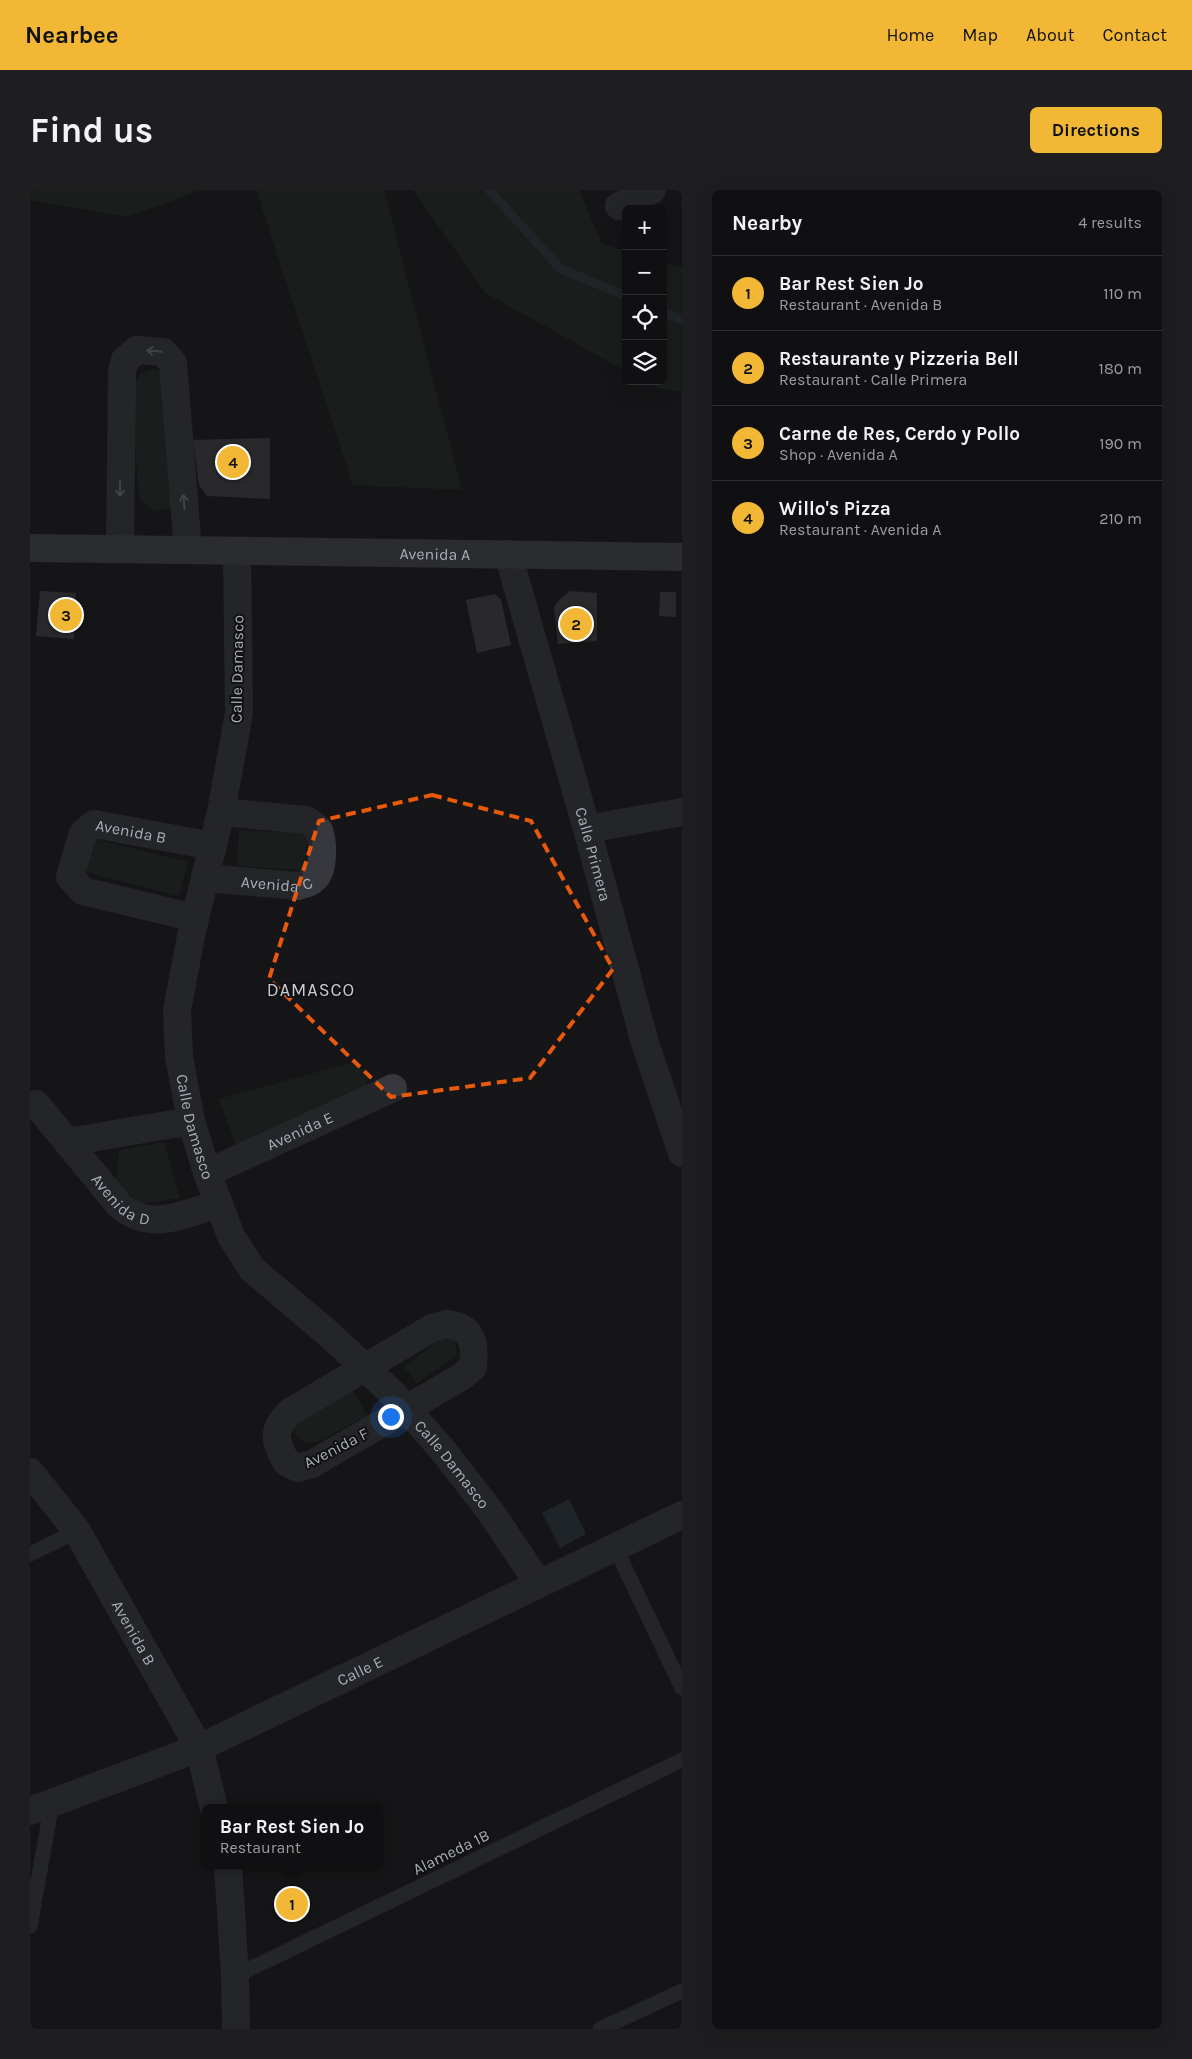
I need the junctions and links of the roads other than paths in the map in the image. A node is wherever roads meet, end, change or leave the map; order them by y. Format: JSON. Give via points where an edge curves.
{"nodes":[{"id":1,"x":652,"y":190,"type":"edge"},
{"id":2,"x":618,"y":206,"type":"dead end"},
{"id":3,"x":30,"y":548,"type":"edge"},
{"id":4,"x":120,"y":549,"type":"junction"},
{"id":5,"x":188,"y":550,"type":"junction"},
{"id":6,"x":238,"y":551,"type":"junction"},
{"id":7,"x":508,"y":554,"type":"junction"},
{"id":8,"x":682,"y":556,"type":"edge"},
{"id":9,"x":222,"y":812,"type":"junction"},
{"id":10,"x":682,"y":812,"type":"edge"},
{"id":11,"x":587,"y":828,"type":"junction"},
{"id":12,"x":213,"y":846,"type":"junction"},
{"id":13,"x":205,"y":878,"type":"junction"},
{"id":14,"x":195,"y":918,"type":"junction"},
{"id":15,"x":393,"y":1088,"type":"dead end"},
{"id":16,"x":36,"y":1104,"type":"dead end"},
{"id":17,"x":191,"y":1120,"type":"junction"},
{"id":18,"x":68,"y":1142,"type":"junction"},
{"id":19,"x":682,"y":1153,"type":"edge"},
{"id":20,"x":207,"y":1174,"type":"junction"},
{"id":21,"x":219,"y":1204,"type":"junction"},
{"id":22,"x":365,"y":1368,"type":"junction"},
{"id":23,"x":407,"y":1410,"type":"junction"},
{"id":24,"x":30,"y":1472,"type":"edge"},
{"id":25,"x":682,"y":1515,"type":"edge"},
{"id":26,"x":77,"y":1531,"type":"junction"},
{"id":27,"x":614,"y":1547,"type":"junction"},
{"id":28,"x":30,"y":1554,"type":"edge"},
{"id":29,"x":539,"y":1584,"type":"junction"},
{"id":30,"x":682,"y":1688,"type":"edge"},
{"id":31,"x":199,"y":1748,"type":"junction"},
{"id":32,"x":682,"y":1760,"type":"edge"},
{"id":33,"x":213,"y":1804,"type":"edge"},
{"id":34,"x":41,"y":1807,"type":"edge"},
{"id":35,"x":228,"y":1869,"type":"edge"},
{"id":36,"x":30,"y":1926,"type":"edge"},
{"id":37,"x":235,"y":1976,"type":"junction"},
{"id":38,"x":682,"y":1991,"type":"edge"},
{"id":39,"x":236,"y":2029,"type":"edge"},
{"id":40,"x":600,"y":2029,"type":"edge"}],
"edges":[{"from":1,"to":2,"type":"street"},
{"from":3,"to":4,"type":"street","name":"Avenida A"},
{"from":4,"to":5,"type":"street","name":"Avenida A"},
{"from":5,"to":4,"type":"street","one_way":true,"via":[[173,364],[163,352],[137,350],[125,360],[122,372]]},
{"from":5,"to":6,"type":"street","name":"Avenida A"},
{"from":6,"to":7,"type":"street","name":"Avenida A"},
{"from":6,"to":9,"type":"street","name":"Calle Damasco","via":[[239,713]]},
{"from":7,"to":8,"type":"street","name":"Avenida A"},
{"from":7,"to":11,"type":"street","name":"Calle Primera"},
{"from":9,"to":12,"type":"street","name":"Calle Damasco"},
{"from":9,"to":13,"type":"street","name":"Avenida C","via":[[306,820],[315,825],[320,833],[318,875],[298,886]]},
{"from":10,"to":11,"type":"street"},
{"from":11,"to":19,"type":"street","name":"Calle Primera","via":[[645,1042]]},
{"from":12,"to":13,"type":"street","name":"Calle Damasco"},
{"from":12,"to":14,"type":"street","name":"Avenida B","via":[[94,824],[83,833],[70,877],[83,891]]},
{"from":13,"to":14,"type":"street","name":"Calle Damasco"},
{"from":14,"to":17,"type":"street","name":"Calle Damasco","via":[[177,1010],[179,1057]]},
{"from":15,"to":20,"type":"street","name":"Avenida E"},
{"from":16,"to":18,"type":"street","name":"Avenida D"},
{"from":17,"to":18,"type":"street"},
{"from":17,"to":20,"type":"street","name":"Calle Damasco"},
{"from":18,"to":21,"type":"street","name":"Avenida D","via":[[120,1206],[133,1217],[160,1220]]},
{"from":20,"to":21,"type":"street","name":"Calle Damasco"},
{"from":21,"to":22,"type":"street","name":"Calle Damasco","via":[[231,1236],[252,1269]]},
{"from":22,"to":23,"type":"street","name":"Calle Damasco"},
{"from":22,"to":23,"type":"street","name":"Avenida F","via":[[432,1328],[446,1324],[466,1330],[473,1347],[473,1366]]},
{"from":22,"to":23,"type":"street","name":"Avenida F","via":[[290,1412],[279,1423],[275,1437],[286,1462],[298,1468],[312,1464]]},
{"from":23,"to":29,"type":"street","name":"Calle Damasco","via":[[484,1503]]},
{"from":24,"to":26,"type":"street","name":"Avenida B"},
{"from":25,"to":27,"type":"street","name":"Calle E"},
{"from":26,"to":28,"type":"lane"},
{"from":26,"to":31,"type":"street","name":"Avenida B"},
{"from":27,"to":29,"type":"street","name":"Calle E"},
{"from":27,"to":30,"type":"lane"},
{"from":29,"to":31,"type":"street","name":"Calle E"},
{"from":31,"to":33,"type":"street","name":"Avenida B"},
{"from":31,"to":34,"type":"street","name":"Calle E"},
{"from":32,"to":37,"type":"lane","name":"Alameda 1B"},
{"from":34,"to":36,"type":"lane"},
{"from":35,"to":37,"type":"street"},
{"from":37,"to":39,"type":"street"},
{"from":38,"to":40,"type":"lane"}]}
